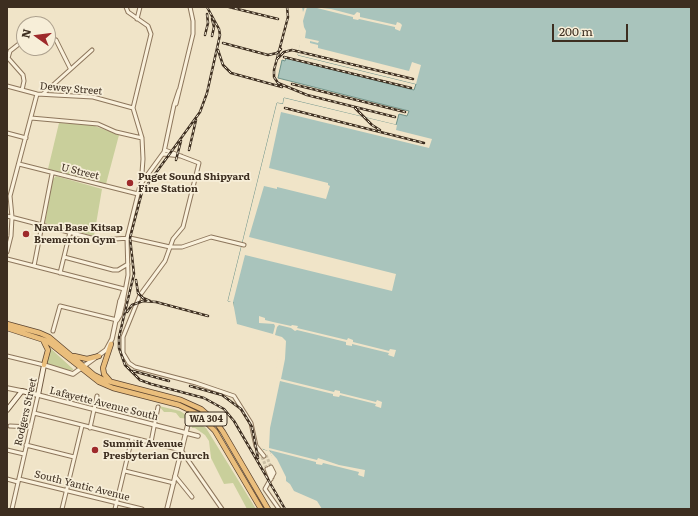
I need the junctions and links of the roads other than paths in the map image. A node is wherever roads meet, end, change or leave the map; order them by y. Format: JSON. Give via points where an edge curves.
{"nodes":[{"id":1,"x":126,"y":7,"type":"edge"},
{"id":2,"x":140,"y":7,"type":"edge"},
{"id":3,"x":190,"y":7,"type":"edge"},
{"id":4,"x":137,"y":19,"type":"junction"},
{"id":5,"x":56,"y":40,"type":"edge"},
{"id":6,"x":16,"y":46,"type":"edge"},
{"id":7,"x":92,"y":50,"type":"dead end"},
{"id":8,"x":70,"y":68,"type":"junction"},
{"id":9,"x":7,"y":86,"type":"edge"},
{"id":10,"x":22,"y":90,"type":"junction"},
{"id":11,"x":37,"y":94,"type":"junction"},
{"id":12,"x":43,"y":94,"type":"junction"},
{"id":13,"x":133,"y":108,"type":"junction"},
{"id":14,"x":31,"y":118,"type":"junction"},
{"id":15,"x":7,"y":133,"type":"edge"},
{"id":16,"x":26,"y":138,"type":"junction"},
{"id":17,"x":142,"y":138,"type":"junction"},
{"id":18,"x":165,"y":150,"type":"junction"},
{"id":19,"x":163,"y":154,"type":"junction"},
{"id":20,"x":181,"y":156,"type":"junction"},
{"id":21,"x":19,"y":164,"type":"junction"},
{"id":22,"x":52,"y":174,"type":"junction"},
{"id":23,"x":145,"y":179,"type":"junction"},
{"id":24,"x":138,"y":194,"type":"junction"},
{"id":25,"x":7,"y":216,"type":"edge"},
{"id":26,"x":12,"y":217,"type":"junction"},
{"id":27,"x":42,"y":226,"type":"junction"},
{"id":28,"x":70,"y":232,"type":"junction"},
{"id":29,"x":127,"y":238,"type":"junction"},
{"id":30,"x":8,"y":241,"type":"edge"},
{"id":31,"x":244,"y":245,"type":"dead end"},
{"id":32,"x":170,"y":247,"type":"junction"},
{"id":33,"x":7,"y":252,"type":"edge"},
{"id":34,"x":64,"y":257,"type":"junction"},
{"id":35,"x":7,"y":259,"type":"edge"},
{"id":36,"x":128,"y":264,"type":"junction"},
{"id":37,"x":34,"y":266,"type":"junction"},
{"id":38,"x":60,"y":273,"type":"junction"},
{"id":39,"x":124,"y":289,"type":"junction"},
{"id":40,"x":121,"y":302,"type":"joint"},
{"id":41,"x":117,"y":320,"type":"junction"},
{"id":42,"x":7,"y":324,"type":"edge"},
{"id":43,"x":7,"y":328,"type":"edge"},
{"id":44,"x":53,"y":331,"type":"dead end"},
{"id":45,"x":42,"y":338,"type":"junction"},
{"id":46,"x":111,"y":344,"type":"junction"},
{"id":47,"x":7,"y":356,"type":"edge"},
{"id":48,"x":73,"y":356,"type":"junction"},
{"id":49,"x":99,"y":356,"type":"junction"},
{"id":50,"x":44,"y":365,"type":"junction"},
{"id":51,"x":84,"y":368,"type":"junction"},
{"id":52,"x":113,"y":382,"type":"junction"},
{"id":53,"x":7,"y":388,"type":"edge"},
{"id":54,"x":22,"y":392,"type":"junction"},
{"id":55,"x":38,"y":395,"type":"junction"},
{"id":56,"x":97,"y":396,"type":"dead end"},
{"id":57,"x":158,"y":407,"type":"dead end"},
{"id":58,"x":7,"y":410,"type":"edge"},
{"id":59,"x":94,"y":410,"type":"junction"},
{"id":60,"x":34,"y":413,"type":"junction"},
{"id":61,"x":189,"y":420,"type":"dead end"},
{"id":62,"x":154,"y":424,"type":"junction"},
{"id":63,"x":10,"y":426,"type":"dead end"},
{"id":64,"x":82,"y":426,"type":"junction"},
{"id":65,"x":31,"y":427,"type":"junction"},
{"id":66,"x":90,"y":428,"type":"junction"},
{"id":67,"x":186,"y":433,"type":"junction"},
{"id":68,"x":198,"y":436,"type":"dead end"},
{"id":69,"x":132,"y":438,"type":"junction"},
{"id":70,"x":151,"y":442,"type":"junction"},
{"id":71,"x":26,"y":446,"type":"junction"},
{"id":72,"x":7,"y":450,"type":"edge"},
{"id":73,"x":181,"y":450,"type":"junction"},
{"id":74,"x":24,"y":454,"type":"junction"},
{"id":75,"x":264,"y":456,"type":"tunnel mouth"},
{"id":76,"x":74,"y":458,"type":"junction"},
{"id":77,"x":269,"y":468,"type":"tunnel mouth"},
{"id":78,"x":124,"y":471,"type":"junction"},
{"id":79,"x":175,"y":476,"type":"junction"},
{"id":80,"x":7,"y":479,"type":"edge"},
{"id":81,"x":18,"y":480,"type":"junction"},
{"id":82,"x":174,"y":482,"type":"junction"},
{"id":83,"x":67,"y":490,"type":"junction"},
{"id":84,"x":192,"y":497,"type":"dead end"},
{"id":85,"x":117,"y":502,"type":"junction"},
{"id":86,"x":12,"y":509,"type":"edge"},
{"id":87,"x":62,"y":509,"type":"edge"},
{"id":88,"x":115,"y":509,"type":"edge"},
{"id":89,"x":142,"y":509,"type":"edge"},
{"id":90,"x":167,"y":509,"type":"edge"},
{"id":91,"x":222,"y":509,"type":"edge"},
{"id":92,"x":261,"y":509,"type":"edge"},
{"id":93,"x":268,"y":509,"type":"edge"},
{"id":94,"x":278,"y":509,"type":"edge"}],
"edges":[{"from":1,"to":4,"type":"street"},
{"from":2,"to":4,"type":"street"},
{"from":3,"to":18,"type":"street","via":[[193,34]]},
{"from":4,"to":13,"type":"street","via":[[150,29],[150,38]]},
{"from":5,"to":8,"type":"street"},
{"from":6,"to":10,"type":"street","via":[[10,51],[8,58],[23,75]]},
{"from":7,"to":8,"type":"street"},
{"from":8,"to":12,"type":"street"},
{"from":9,"to":10,"type":"street","name":"Dewey Street"},
{"from":10,"to":11,"type":"street","name":"Dewey Street"},
{"from":11,"to":12,"type":"street","name":"Dewey Street"},
{"from":11,"to":14,"type":"street"},
{"from":12,"to":13,"type":"street","name":"Dewey Street","via":[[93,97]]},
{"from":13,"to":17,"type":"street"},
{"from":14,"to":16,"type":"street"},
{"from":14,"to":17,"type":"street","via":[[98,124],[116,132]]},
{"from":15,"to":16,"type":"street"},
{"from":16,"to":21,"type":"street"},
{"from":17,"to":23,"type":"street","via":[[142,173]]},
{"from":18,"to":19,"type":"street"},
{"from":18,"to":20,"type":"street"},
{"from":19,"to":20,"type":"street"},
{"from":19,"to":23,"type":"street"},
{"from":20,"to":32,"type":"street","via":[[199,163],[183,227]]},
{"from":21,"to":22,"type":"street","name":"U Street"},
{"from":21,"to":26,"type":"street","via":[[10,196]]},
{"from":22,"to":24,"type":"street","name":"U Street"},
{"from":22,"to":27,"type":"street"},
{"from":23,"to":24,"type":"street"},
{"from":24,"to":29,"type":"street"},
{"from":25,"to":26,"type":"street"},
{"from":26,"to":27,"type":"street"},
{"from":26,"to":30,"type":"street"},
{"from":27,"to":28,"type":"street"},
{"from":27,"to":37,"type":"street"},
{"from":28,"to":29,"type":"street","via":[[104,240]]},
{"from":28,"to":34,"type":"street"},
{"from":29,"to":32,"type":"street"},
{"from":29,"to":36,"type":"street"},
{"from":30,"to":33,"type":"street"},
{"from":31,"to":32,"type":"street","via":[[210,237],[182,247]]},
{"from":32,"to":75,"type":"street","via":[[163,264],[138,299],[122,345],[125,356],[135,367],[232,395],[249,420],[256,446]]},
{"from":34,"to":36,"type":"street","via":[[113,270]]},
{"from":34,"to":38,"type":"street"},
{"from":35,"to":37,"type":"street"},
{"from":36,"to":39,"type":"street"},
{"from":37,"to":38,"type":"street"},
{"from":38,"to":39,"type":"street"},
{"from":39,"to":40,"type":"street"},
{"from":40,"to":41,"type":"street"},
{"from":41,"to":44,"type":"street","via":[[60,306]]},
{"from":41,"to":46,"type":"street"},
{"from":42,"to":48,"type":"highway","number":"WA 304","via":[[45,335]]},
{"from":43,"to":45,"type":"highway","number":"WA 304"},
{"from":45,"to":50,"type":"highway","via":[[48,350]]},
{"from":45,"to":51,"type":"highway","number":"WA 304"},
{"from":46,"to":49,"type":"street"},
{"from":46,"to":52,"type":"highway","via":[[103,370],[107,378]]},
{"from":47,"to":50,"type":"street"},
{"from":48,"to":49,"type":"highway","via":[[87,359]]},
{"from":48,"to":51,"type":"highway","number":"WA 304"},
{"from":49,"to":51,"type":"street"},
{"from":50,"to":51,"type":"street","via":[[70,374]]},
{"from":50,"to":55,"type":"main road","name":"Rodgers Street"},
{"from":51,"to":52,"type":"highway","number":"WA 304","via":[[104,380]]},
{"from":51,"to":92,"type":"highway","number":"WA 304","via":[[94,379],[107,386],[179,405],[202,416],[216,430]]},
{"from":52,"to":93,"type":"highway","number":"WA 304","via":[[194,404],[205,412],[223,432]]},
{"from":53,"to":54,"type":"street","name":"Lafayette Avenue South"},
{"from":54,"to":55,"type":"main road","name":"Lafayette Avenue South"},
{"from":54,"to":58,"type":"main road"},
{"from":55,"to":59,"type":"street","name":"Lafayette Avenue South"},
{"from":55,"to":60,"type":"street","name":"Rodgers Street"},
{"from":56,"to":59,"type":"street"},
{"from":57,"to":62,"type":"street"},
{"from":59,"to":62,"type":"street","name":"Lafayette Avenue South"},
{"from":59,"to":66,"type":"street"},
{"from":60,"to":64,"type":"street"},
{"from":60,"to":65,"type":"street","name":"Rodgers Street"},
{"from":61,"to":67,"type":"street"},
{"from":62,"to":67,"type":"street","name":"Lafayette Avenue South"},
{"from":62,"to":70,"type":"street"},
{"from":63,"to":65,"type":"street"},
{"from":64,"to":66,"type":"street"},
{"from":64,"to":76,"type":"street"},
{"from":65,"to":71,"type":"street","name":"Rodgers Street"},
{"from":66,"to":69,"type":"street"},
{"from":67,"to":68,"type":"street","name":"Lafayette Avenue South"},
{"from":67,"to":73,"type":"street"},
{"from":69,"to":70,"type":"street"},
{"from":69,"to":78,"type":"street"},
{"from":70,"to":73,"type":"street"},
{"from":71,"to":74,"type":"street","name":"Rodgers Street"},
{"from":71,"to":76,"type":"street"},
{"from":72,"to":74,"type":"street"},
{"from":73,"to":79,"type":"street"},
{"from":73,"to":91,"type":"street"},
{"from":74,"to":81,"type":"street","name":"Rodgers Street"},
{"from":76,"to":83,"type":"street"},
{"from":77,"to":94,"type":"street","via":[[271,480],[265,489]]},
{"from":78,"to":82,"type":"street"},
{"from":78,"to":85,"type":"street"},
{"from":79,"to":82,"type":"street"},
{"from":79,"to":84,"type":"street"},
{"from":80,"to":81,"type":"street","name":"South Yantic Avenue"},
{"from":81,"to":83,"type":"street","name":"South Yantic Avenue"},
{"from":81,"to":86,"type":"street","name":"Rodgers Street"},
{"from":82,"to":90,"type":"street"},
{"from":83,"to":85,"type":"street","name":"South Yantic Avenue"},
{"from":83,"to":87,"type":"street"},
{"from":85,"to":88,"type":"street"},
{"from":85,"to":89,"type":"street","name":"South Yantic Avenue"}]}
